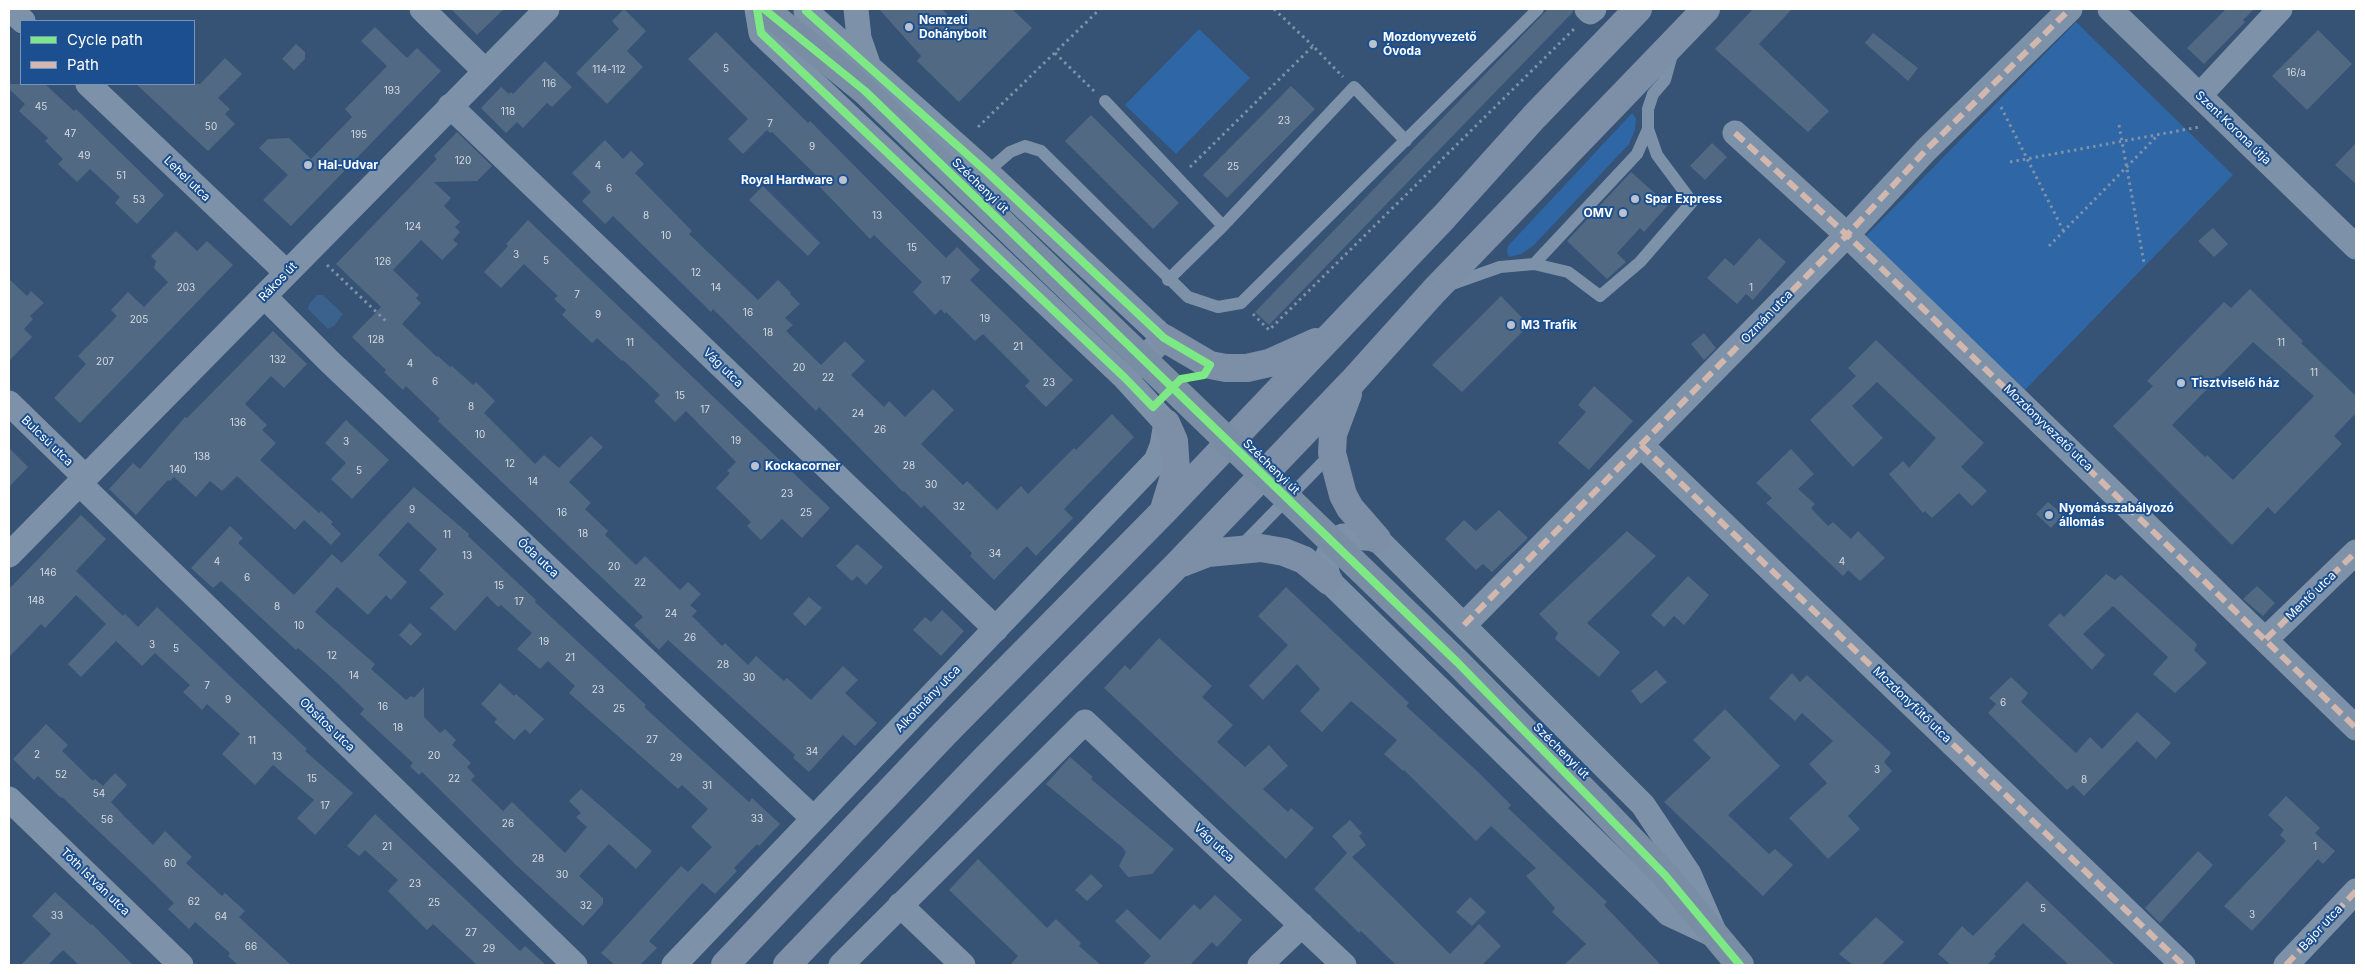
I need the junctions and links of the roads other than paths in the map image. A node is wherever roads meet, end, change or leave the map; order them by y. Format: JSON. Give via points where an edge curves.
{"nodes":[{"id":1,"x":10,"y":9,"type":"edge"},
{"id":2,"x":422,"y":9,"type":"edge"},
{"id":3,"x":547,"y":9,"type":"edge"},
{"id":4,"x":757,"y":9,"type":"edge"},
{"id":5,"x":764,"y":9,"type":"edge"},
{"id":6,"x":778,"y":9,"type":"edge"},
{"id":7,"x":856,"y":9,"type":"edge"},
{"id":8,"x":1538,"y":9,"type":"edge"},
{"id":9,"x":1638,"y":9,"type":"edge"},
{"id":10,"x":1706,"y":9,"type":"edge"},
{"id":11,"x":2070,"y":9,"type":"edge"},
{"id":12,"x":2110,"y":9,"type":"edge"},
{"id":13,"x":2280,"y":9,"type":"edge"},
{"id":14,"x":810,"y":10,"type":"edge"},
{"id":15,"x":22,"y":20,"type":"edge"},
{"id":16,"x":1675,"y":42,"type":"junction"},
{"id":17,"x":868,"y":64,"type":"junction"},
{"id":18,"x":484,"y":71,"type":"junction"},
{"id":19,"x":89,"y":85,"type":"edge"},
{"id":20,"x":2200,"y":95,"type":"junction"},
{"id":21,"x":1105,"y":102,"type":"road end"},
{"id":22,"x":450,"y":106,"type":"junction"},
{"id":23,"x":1648,"y":129,"type":"junction"},
{"id":24,"x":1735,"y":133,"type":"dead end"},
{"id":25,"x":1406,"y":141,"type":"junction"},
{"id":26,"x":987,"y":172,"type":"junction"},
{"id":27,"x":1222,"y":226,"type":"junction"},
{"id":28,"x":1847,"y":235,"type":"junction"},
{"id":29,"x":2356,"y":247,"type":"edge"},
{"id":30,"x":1534,"y":264,"type":"junction"},
{"id":31,"x":287,"y":273,"type":"junction"},
{"id":32,"x":1168,"y":280,"type":"junction"},
{"id":33,"x":1434,"y":291,"type":"junction"},
{"id":34,"x":264,"y":296,"type":"junction"},
{"id":35,"x":1328,"y":336,"type":"junction"},
{"id":36,"x":1164,"y":338,"type":"junction"},
{"id":37,"x":1125,"y":378,"type":"junction"},
{"id":38,"x":1354,"y":381,"type":"junction"},
{"id":39,"x":9,"y":404,"type":"edge"},
{"id":40,"x":1166,"y":423,"type":"junction"},
{"id":41,"x":1642,"y":445,"type":"junction"},
{"id":42,"x":1332,"y":453,"type":"junction"},
{"id":43,"x":83,"y":481,"type":"junction"},
{"id":44,"x":1164,"y":511,"type":"junction"},
{"id":45,"x":1377,"y":539,"type":"junction"},
{"id":46,"x":1238,"y":549,"type":"junction"},
{"id":47,"x":2356,"y":552,"type":"edge"},
{"id":48,"x":9,"y":555,"type":"edge"},
{"id":49,"x":1178,"y":564,"type":"junction"},
{"id":50,"x":1328,"y":581,"type":"junction"},
{"id":51,"x":1464,"y":625,"type":"junction"},
{"id":52,"x":996,"y":629,"type":"junction"},
{"id":53,"x":2266,"y":639,"type":"junction"},
{"id":54,"x":2356,"y":728,"type":"edge"},
{"id":55,"x":9,"y":799,"type":"edge"},
{"id":56,"x":813,"y":818,"type":"junction"},
{"id":57,"x":2356,"y":891,"type":"edge"},
{"id":58,"x":900,"y":905,"type":"junction"},
{"id":59,"x":1302,"y":925,"type":"junction"},
{"id":60,"x":1716,"y":936,"type":"junction"},
{"id":61,"x":1733,"y":963,"type":"edge"},
{"id":62,"x":181,"y":965,"type":"edge"},
{"id":63,"x":575,"y":965,"type":"edge"},
{"id":64,"x":674,"y":965,"type":"edge"},
{"id":65,"x":725,"y":965,"type":"edge"},
{"id":66,"x":788,"y":965,"type":"edge"},
{"id":67,"x":841,"y":965,"type":"edge"},
{"id":68,"x":962,"y":965,"type":"edge"},
{"id":69,"x":1260,"y":965,"type":"edge"},
{"id":70,"x":1344,"y":965,"type":"edge"},
{"id":71,"x":2183,"y":965,"type":"edge"},
{"id":72,"x":2286,"y":965,"type":"edge"}],
"edges":[{"from":1,"to":15,"type":"street"},
{"from":2,"to":18,"type":"street"},
{"from":3,"to":18,"type":"street","name":"Rákos út"},
{"from":4,"to":37,"type":"street","via":[[760,33]]},
{"from":5,"to":60,"type":"street","name":"Széchenyi út","bridge":true,"via":[[865,91],[1457,662],[1666,875]]},
{"from":6,"to":14,"type":"street"},
{"from":7,"to":17,"type":"street","via":[[859,38]]},
{"from":8,"to":25,"type":"lane"},
{"from":9,"to":35,"type":"main road"},
{"from":10,"to":16,"type":"main road"},
{"from":11,"to":28,"type":"street","name":"Ozmán utca","via":[[1926,150]]},
{"from":12,"to":20,"type":"street","name":"Szent Korona útja"},
{"from":13,"to":20,"type":"street"},
{"from":14,"to":17,"type":"street"},
{"from":16,"to":23,"type":"lane","via":[[1665,80],[1648,109]]},
{"from":16,"to":33,"type":"main road"},
{"from":17,"to":26,"type":"street"},
{"from":18,"to":22,"type":"street","name":"Rákos út"},
{"from":19,"to":31,"type":"street","name":"Lehel utca"},
{"from":20,"to":29,"type":"street","name":"Szent Korona útja"},
{"from":21,"to":27,"type":"lane"},
{"from":22,"to":31,"type":"street","name":"Rákos út"},
{"from":22,"to":52,"type":"street","name":"Vág utca"},
{"from":23,"to":30,"type":"lane","via":[[1638,154]]},
{"from":23,"to":30,"type":"lane","via":[[1657,155],[1692,202],[1640,262],[1600,296],[1568,272]]},
{"from":24,"to":28,"type":"street","name":"Mozdonyvezető utca"},
{"from":25,"to":27,"type":"lane","via":[[1354,87]]},
{"from":25,"to":32,"type":"lane","via":[[1241,303],[1218,307],[1210,305],[1188,297]]},
{"from":26,"to":32,"type":"lane","via":[[1010,152],[1024,146],[1041,151]]},
{"from":26,"to":36,"type":"street"},
{"from":27,"to":32,"type":"lane"},
{"from":28,"to":41,"type":"street","name":"Ozmán utca"},
{"from":28,"to":53,"type":"street","name":"Mozdonyvezető utca"},
{"from":30,"to":33,"type":"lane","via":[[1500,267]]},
{"from":31,"to":34,"type":"street","name":"Rákos út"},
{"from":33,"to":38,"type":"main road"},
{"from":34,"to":43,"type":"street","name":"Rákos út"},
{"from":34,"to":56,"type":"street","name":"Óda utca"},
{"from":35,"to":36,"type":"main road","via":[[1269,363],[1247,368],[1210,365]]},
{"from":35,"to":44,"type":"main road"},
{"from":36,"to":37,"type":"street"},
{"from":37,"to":40,"type":"street"},
{"from":38,"to":42,"type":"main road","via":[[1333,434]]},
{"from":38,"to":49,"type":"main road"},
{"from":39,"to":43,"type":"street","name":"Bulcsú utca"},
{"from":40,"to":44,"type":"main road","via":[[1174,441],[1176,470]]},
{"from":40,"to":52,"type":"street","name":"Alkotmány utca","via":[[1156,460]]},
{"from":41,"to":51,"type":"street","name":"Ozmán utca"},
{"from":41,"to":71,"type":"street","name":"Mozdonyfűtő utca"},
{"from":42,"to":45,"type":"main road","via":[[1350,508]]},
{"from":42,"to":46,"type":"lane"},
{"from":43,"to":48,"type":"street","name":"Rákos út"},
{"from":43,"to":63,"type":"street","name":"Obsitos utca"},
{"from":44,"to":65,"type":"main road","via":[[950,728]]},
{"from":45,"to":50,"type":"street","via":[[1351,536],[1335,540],[1327,557]]},
{"from":45,"to":51,"type":"street"},
{"from":46,"to":49,"type":"main road","via":[[1208,553]]},
{"from":46,"to":50,"type":"main road","via":[[1284,552],[1304,560]]},
{"from":47,"to":53,"type":"street","name":"Mentő utca"},
{"from":49,"to":66,"type":"main road"},
{"from":50,"to":60,"type":"street","via":[[1669,914]]},
{"from":51,"to":60,"type":"street","via":[[1643,805],[1689,874]]},
{"from":52,"to":56,"type":"street","name":"Alkotmány utca"},
{"from":53,"to":54,"type":"street","name":"Mozdonyvezető utca"},
{"from":55,"to":62,"type":"street","name":"Tóth István utca"},
{"from":56,"to":64,"type":"street","name":"Alkotmány utca"},
{"from":57,"to":72,"type":"street","name":"Bajor utca"},
{"from":58,"to":59,"type":"street","name":"Vág utca","via":[[1084,722]]},
{"from":58,"to":67,"type":"street"},
{"from":58,"to":68,"type":"street"},
{"from":59,"to":69,"type":"street"},
{"from":59,"to":70,"type":"street","name":"Vág utca"},
{"from":60,"to":61,"type":"street","name":"Széchenyi út"}]}
